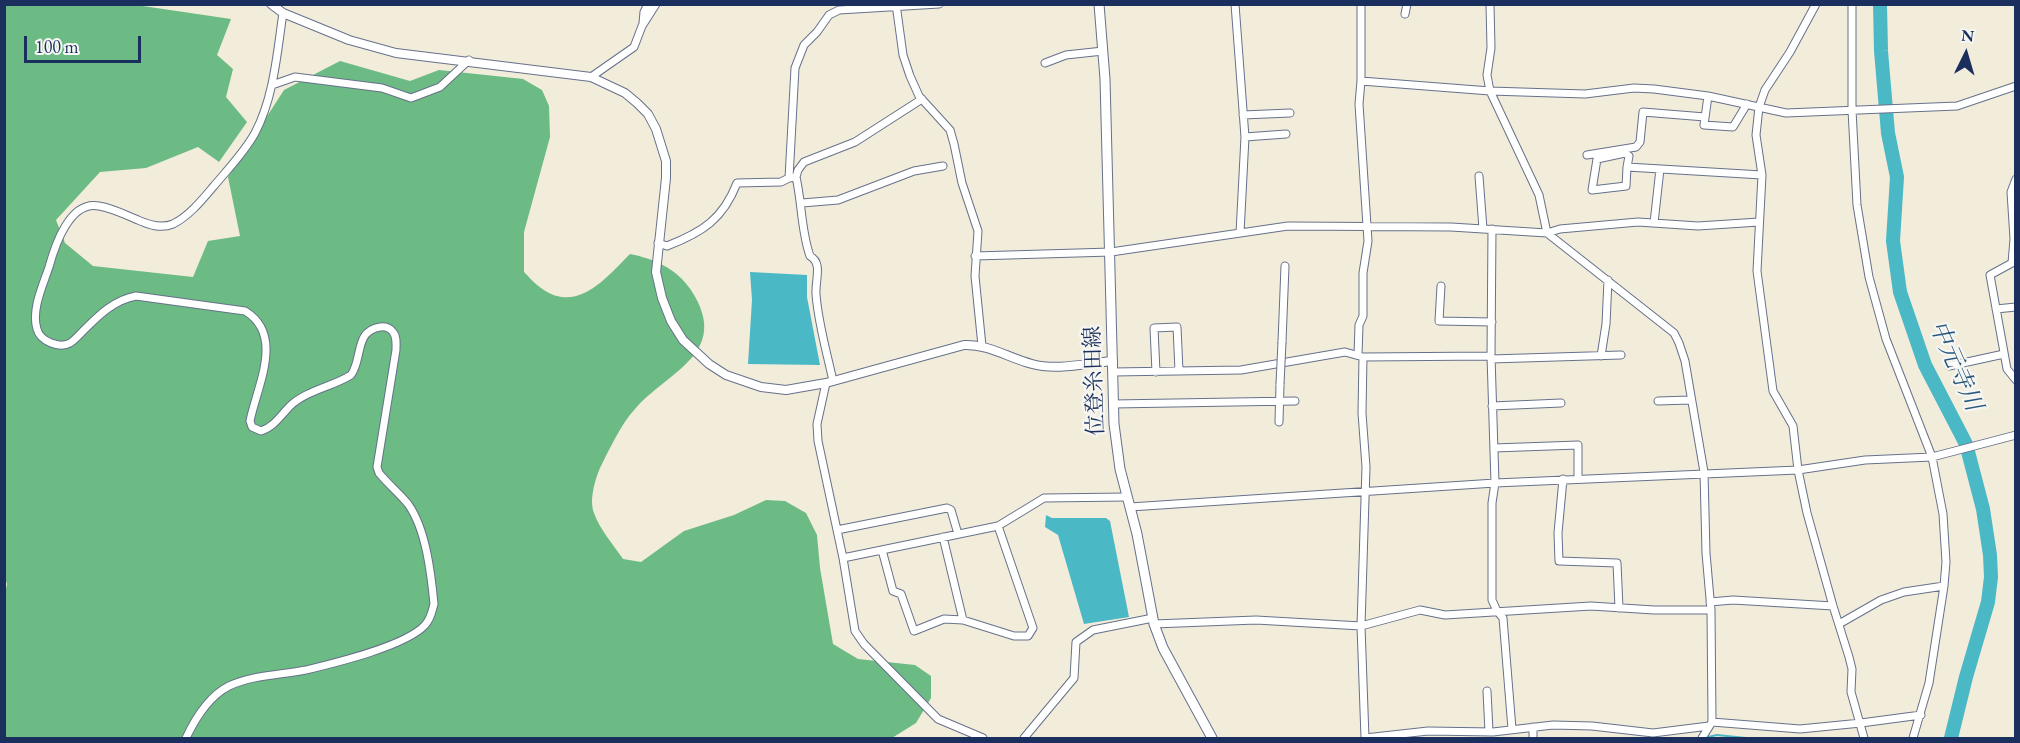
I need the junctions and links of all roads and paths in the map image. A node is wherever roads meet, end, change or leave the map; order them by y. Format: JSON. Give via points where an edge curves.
{"nodes":[{"id":1,"x":271,"y":4,"type":"edge"},
{"id":2,"x":648,"y":4,"type":"edge"},
{"id":3,"x":656,"y":4,"type":"edge"},
{"id":4,"x":939,"y":4,"type":"edge"},
{"id":5,"x":1099,"y":4,"type":"edge"},
{"id":6,"x":1235,"y":4,"type":"edge"},
{"id":7,"x":1361,"y":4,"type":"edge"},
{"id":8,"x":1407,"y":4,"type":"edge"},
{"id":9,"x":1490,"y":4,"type":"edge"},
{"id":10,"x":1816,"y":4,"type":"edge"},
{"id":11,"x":1851,"y":4,"type":"edge"},
{"id":12,"x":896,"y":5,"type":"edge"},
{"id":13,"x":283,"y":13,"type":"junction"},
{"id":14,"x":1405,"y":14,"type":"dead end"},
{"id":15,"x":642,"y":26,"type":"junction"},
{"id":16,"x":1103,"y":51,"type":"junction"},
{"id":17,"x":469,"y":60,"type":"junction"},
{"id":18,"x":1045,"y":63,"type":"dead end"},
{"id":19,"x":591,"y":77,"type":"junction"},
{"id":20,"x":1361,"y":81,"type":"junction"},
{"id":21,"x":272,"y":85,"type":"junction"},
{"id":22,"x":2015,"y":87,"type":"edge"},
{"id":23,"x":1490,"y":91,"type":"junction"},
{"id":24,"x":1708,"y":96,"type":"junction"},
{"id":25,"x":922,"y":99,"type":"junction"},
{"id":26,"x":1747,"y":104,"type":"junction"},
{"id":27,"x":1759,"y":107,"type":"junction"},
{"id":28,"x":1852,"y":110,"type":"junction"},
{"id":29,"x":1290,"y":113,"type":"dead end"},
{"id":30,"x":1243,"y":115,"type":"junction"},
{"id":31,"x":1705,"y":117,"type":"junction"},
{"id":32,"x":1286,"y":134,"type":"dead end"},
{"id":33,"x":1245,"y":137,"type":"junction"},
{"id":34,"x":1587,"y":155,"type":"dead end"},
{"id":35,"x":943,"y":166,"type":"dead end"},
{"id":36,"x":1627,"y":167,"type":"junction"},
{"id":37,"x":1660,"y":169,"type":"junction"},
{"id":38,"x":1762,"y":175,"type":"junction"},
{"id":39,"x":1479,"y":176,"type":"dead end"},
{"id":40,"x":793,"y":177,"type":"junction"},
{"id":41,"x":2016,"y":179,"type":"edge"},
{"id":42,"x":802,"y":203,"type":"junction"},
{"id":43,"x":1759,"y":222,"type":"junction"},
{"id":44,"x":1654,"y":224,"type":"junction"},
{"id":45,"x":1368,"y":226,"type":"junction"},
{"id":46,"x":1483,"y":229,"type":"junction"},
{"id":47,"x":1492,"y":229,"type":"junction"},
{"id":48,"x":1240,"y":233,"type":"junction"},
{"id":49,"x":1547,"y":233,"type":"junction"},
{"id":50,"x":658,"y":243,"type":"junction"},
{"id":51,"x":1111,"y":252,"type":"junction"},
{"id":52,"x":975,"y":256,"type":"junction"},
{"id":53,"x":1285,"y":266,"type":"dead end"},
{"id":54,"x":1608,"y":280,"type":"junction"},
{"id":55,"x":1440,"y":286,"type":"dead end"},
{"id":56,"x":2016,"y":307,"type":"edge"},
{"id":57,"x":1996,"y":309,"type":"junction"},
{"id":58,"x":1492,"y":322,"type":"junction"},
{"id":59,"x":982,"y":346,"type":"junction"},
{"id":60,"x":2004,"y":354,"type":"junction"},
{"id":61,"x":1621,"y":355,"type":"dead end"},
{"id":62,"x":1360,"y":356,"type":"junction"},
{"id":63,"x":1601,"y":356,"type":"junction"},
{"id":64,"x":1491,"y":357,"type":"junction"},
{"id":65,"x":1113,"y":361,"type":"junction"},
{"id":66,"x":1949,"y":366,"type":"dead end"},
{"id":67,"x":1179,"y":371,"type":"junction"},
{"id":68,"x":1113,"y":372,"type":"junction"},
{"id":69,"x":1156,"y":372,"type":"junction"},
{"id":70,"x":2016,"y":380,"type":"edge"},
{"id":71,"x":830,"y":382,"type":"junction"},
{"id":72,"x":1690,"y":400,"type":"junction"},
{"id":73,"x":1280,"y":401,"type":"junction"},
{"id":74,"x":1295,"y":401,"type":"dead end"},
{"id":75,"x":1658,"y":401,"type":"dead end"},
{"id":76,"x":1561,"y":403,"type":"dead end"},
{"id":77,"x":1113,"y":404,"type":"junction"},
{"id":78,"x":1492,"y":406,"type":"junction"},
{"id":79,"x":1279,"y":422,"type":"dead end"},
{"id":80,"x":2014,"y":435,"type":"edge"},
{"id":81,"x":1494,"y":448,"type":"junction"},
{"id":82,"x":1936,"y":456,"type":"junction"},
{"id":83,"x":1798,"y":470,"type":"junction"},
{"id":84,"x":1704,"y":472,"type":"junction"},
{"id":85,"x":1563,"y":479,"type":"junction"},
{"id":86,"x":1578,"y":479,"type":"junction"},
{"id":87,"x":1495,"y":483,"type":"junction"},
{"id":88,"x":1366,"y":492,"type":"junction"},
{"id":89,"x":1129,"y":502,"type":"junction"},
{"id":90,"x":998,"y":526,"type":"junction"},
{"id":91,"x":837,"y":530,"type":"junction"},
{"id":92,"x":958,"y":534,"type":"junction"},
{"id":93,"x":943,"y":537,"type":"junction"},
{"id":94,"x":882,"y":550,"type":"junction"},
{"id":95,"x":843,"y":558,"type":"junction"},
{"id":96,"x":1944,"y":586,"type":"junction"},
{"id":97,"x":1710,"y":606,"type":"junction"},
{"id":98,"x":1833,"y":606,"type":"junction"},
{"id":99,"x":1619,"y":608,"type":"junction"},
{"id":100,"x":1497,"y":611,"type":"junction"},
{"id":101,"x":963,"y":620,"type":"junction"},
{"id":102,"x":1154,"y":621,"type":"junction"},
{"id":103,"x":1839,"y":624,"type":"junction"},
{"id":104,"x":1361,"y":626,"type":"junction"},
{"id":105,"x":1487,"y":691,"type":"dead end"},
{"id":106,"x":1921,"y":715,"type":"junction"},
{"id":107,"x":1861,"y":723,"type":"junction"},
{"id":108,"x":1710,"y":726,"type":"junction"},
{"id":109,"x":1533,"y":727,"type":"junction"},
{"id":110,"x":1512,"y":729,"type":"junction"},
{"id":111,"x":1492,"y":734,"type":"edge"},
{"id":112,"x":186,"y":738,"type":"edge"},
{"id":113,"x":984,"y":738,"type":"edge"},
{"id":114,"x":1024,"y":738,"type":"edge"},
{"id":115,"x":1212,"y":738,"type":"edge"},
{"id":116,"x":1365,"y":738,"type":"edge"},
{"id":117,"x":1533,"y":738,"type":"edge"},
{"id":118,"x":1702,"y":738,"type":"edge"},
{"id":119,"x":1709,"y":738,"type":"edge"},
{"id":120,"x":1864,"y":738,"type":"edge"},
{"id":121,"x":1913,"y":738,"type":"edge"}],
"edges":[{"from":1,"to":13,"type":"street"},
{"from":2,"to":15,"type":"street"},
{"from":3,"to":15,"type":"street"},
{"from":4,"to":12,"type":"street"},
{"from":5,"to":16,"type":"main road","name":"位登糸田線"},
{"from":6,"to":30,"type":"street"},
{"from":7,"to":20,"type":"street"},
{"from":8,"to":14,"type":"street"},
{"from":9,"to":23,"type":"street"},
{"from":10,"to":27,"type":"street"},
{"from":11,"to":28,"type":"street"},
{"from":12,"to":25,"type":"street","via":[[903,55]]},
{"from":12,"to":40,"type":"street","via":[[839,10],[829,15],[804,45],[794,77]]},
{"from":13,"to":17,"type":"street","via":[[349,40],[396,52]]},
{"from":13,"to":21,"type":"street"},
{"from":15,"to":19,"type":"street","via":[[634,47]]},
{"from":16,"to":18,"type":"street","via":[[1066,55]]},
{"from":16,"to":51,"type":"main road","name":"位登糸田線"},
{"from":17,"to":19,"type":"street"},
{"from":17,"to":21,"type":"street","via":[[440,87],[411,98],[382,88],[294,77]]},
{"from":19,"to":50,"type":"street","via":[[638,103],[656,129],[666,161]]},
{"from":20,"to":23,"type":"street"},
{"from":20,"to":45,"type":"street","via":[[1359,104]]},
{"from":21,"to":112,"type":"street","via":[[264,112],[242,153],[200,202],[173,224],[157,226],[91,205],[74,216],[56,243],[38,303],[36,327],[45,341],[69,344],[102,312],[136,296],[245,311],[262,325],[265,337],[262,379],[250,421],[252,427],[261,431],[304,395],[351,375],[366,333],[388,327],[397,339],[377,467],[417,519],[434,604],[427,623],[408,638],[307,669],[227,687],[201,712]]},
{"from":22,"to":28,"type":"street","via":[[1957,106]]},
{"from":23,"to":24,"type":"street","via":[[1585,94],[1634,88]]},
{"from":23,"to":49,"type":"street","via":[[1539,195]]},
{"from":24,"to":26,"type":"street"},
{"from":24,"to":31,"type":"street"},
{"from":25,"to":40,"type":"street","via":[[855,142],[804,162]]},
{"from":25,"to":52,"type":"street","via":[[950,130],[978,231]]},
{"from":26,"to":27,"type":"street"},
{"from":26,"to":31,"type":"street","via":[[1733,127],[1704,125]]},
{"from":27,"to":28,"type":"street","via":[[1786,113]]},
{"from":27,"to":38,"type":"street","via":[[1756,135]]},
{"from":28,"to":82,"type":"street","via":[[1857,205],[1869,278],[1886,339]]},
{"from":29,"to":30,"type":"street"},
{"from":30,"to":33,"type":"street"},
{"from":31,"to":34,"type":"street","via":[[1643,112],[1636,147]]},
{"from":32,"to":33,"type":"street"},
{"from":33,"to":48,"type":"street"},
{"from":35,"to":42,"type":"street","via":[[914,171],[838,200]]},
{"from":36,"to":36,"type":"street","via":[[1626,186],[1592,190],[1597,159],[1625,153],[1629,156]]},
{"from":36,"to":37,"type":"street"},
{"from":37,"to":38,"type":"street"},
{"from":37,"to":44,"type":"street"},
{"from":38,"to":43,"type":"street"},
{"from":39,"to":46,"type":"street"},
{"from":40,"to":42,"type":"street"},
{"from":40,"to":50,"type":"street","via":[[781,182],[737,183],[726,207],[700,231],[667,246]]},
{"from":41,"to":57,"type":"street","via":[[2011,192],[2012,263],[1990,275]]},
{"from":42,"to":71,"type":"street","via":[[805,242],[818,264],[817,299]]},
{"from":43,"to":44,"type":"street"},
{"from":43,"to":83,"type":"street","via":[[1757,271],[1773,391],[1793,426]]},
{"from":44,"to":49,"type":"street","via":[[1591,225]]},
{"from":45,"to":46,"type":"street"},
{"from":45,"to":48,"type":"street","via":[[1287,226]]},
{"from":45,"to":62,"type":"street"},
{"from":46,"to":47,"type":"street"},
{"from":47,"to":49,"type":"street"},
{"from":47,"to":58,"type":"street"},
{"from":48,"to":51,"type":"street"},
{"from":49,"to":54,"type":"street"},
{"from":50,"to":71,"type":"street","via":[[656,272],[670,321],[683,340],[709,364],[726,375],[761,387],[786,390]]},
{"from":51,"to":52,"type":"street"},
{"from":51,"to":65,"type":"main road","name":"位登糸田線"},
{"from":52,"to":59,"type":"street"},
{"from":53,"to":73,"type":"street","bridge":true},
{"from":54,"to":63,"type":"street"},
{"from":54,"to":72,"type":"street","via":[[1674,333],[1685,362]]},
{"from":55,"to":58,"type":"street","via":[[1439,321]]},
{"from":56,"to":57,"type":"street"},
{"from":57,"to":60,"type":"street"},
{"from":58,"to":64,"type":"street"},
{"from":59,"to":65,"type":"street","via":[[1041,366]]},
{"from":59,"to":71,"type":"street","via":[[956,346]]},
{"from":60,"to":66,"type":"street"},
{"from":60,"to":70,"type":"street","via":[[2007,369]]},
{"from":61,"to":63,"type":"street"},
{"from":62,"to":64,"type":"street"},
{"from":62,"to":67,"type":"street","via":[[1345,352],[1241,370]]},
{"from":62,"to":88,"type":"street"},
{"from":63,"to":64,"type":"street"},
{"from":64,"to":78,"type":"street"},
{"from":65,"to":68,"type":"main road","name":"位登糸田線"},
{"from":67,"to":69,"type":"street"},
{"from":67,"to":69,"type":"street","via":[[1177,327],[1154,328]]},
{"from":68,"to":69,"type":"street"},
{"from":68,"to":77,"type":"main road","name":"位登糸田線"},
{"from":71,"to":91,"type":"street","via":[[817,424]]},
{"from":72,"to":75,"type":"street"},
{"from":72,"to":84,"type":"street"},
{"from":73,"to":74,"type":"street"},
{"from":73,"to":77,"type":"street"},
{"from":73,"to":79,"type":"street"},
{"from":76,"to":78,"type":"street"},
{"from":77,"to":89,"type":"main road","name":"位登糸田線","via":[[1120,469]]},
{"from":78,"to":81,"type":"street"},
{"from":80,"to":82,"type":"street"},
{"from":81,"to":86,"type":"street","via":[[1578,445]]},
{"from":81,"to":87,"type":"street"},
{"from":82,"to":83,"type":"street","via":[[1865,460]]},
{"from":82,"to":96,"type":"street","via":[[1946,562]]},
{"from":83,"to":84,"type":"street"},
{"from":83,"to":98,"type":"street"},
{"from":84,"to":86,"type":"street"},
{"from":84,"to":97,"type":"street"},
{"from":85,"to":86,"type":"street"},
{"from":85,"to":87,"type":"street"},
{"from":85,"to":99,"type":"street","via":[[1559,561],[1617,563]]},
{"from":87,"to":88,"type":"street"},
{"from":87,"to":100,"type":"street","via":[[1492,600]]},
{"from":88,"to":89,"type":"street"},
{"from":88,"to":104,"type":"street"},
{"from":89,"to":90,"type":"street","via":[[1044,498]]},
{"from":89,"to":102,"type":"main road","name":"位登糸田線"},
{"from":90,"to":92,"type":"street"},
{"from":90,"to":101,"type":"street","via":[[1031,634],[1014,636]]},
{"from":91,"to":92,"type":"street","via":[[947,508]]},
{"from":91,"to":95,"type":"street"},
{"from":92,"to":93,"type":"street"},
{"from":93,"to":94,"type":"street"},
{"from":93,"to":101,"type":"street"},
{"from":94,"to":95,"type":"street"},
{"from":94,"to":101,"type":"street","via":[[893,591],[901,594],[914,631],[944,619]]},
{"from":95,"to":113,"type":"street","via":[[855,631],[864,644],[938,719]]},
{"from":96,"to":103,"type":"street","via":[[1881,600]]},
{"from":96,"to":106,"type":"street"},
{"from":97,"to":98,"type":"street","via":[[1733,600]]},
{"from":97,"to":99,"type":"street"},
{"from":97,"to":108,"type":"street"},
{"from":98,"to":103,"type":"street"},
{"from":99,"to":100,"type":"street"},
{"from":100,"to":104,"type":"street","via":[[1445,615],[1420,610]]},
{"from":100,"to":110,"type":"street","via":[[1503,618]]},
{"from":102,"to":104,"type":"street","via":[[1256,620]]},
{"from":102,"to":114,"type":"street","via":[[1093,630],[1076,642],[1074,678]]},
{"from":102,"to":115,"type":"main road","name":"位登糸田線","via":[[1163,648]]},
{"from":103,"to":107,"type":"street","via":[[1852,669],[1851,692]]},
{"from":104,"to":116,"type":"street"},
{"from":105,"to":111,"type":"street"},
{"from":106,"to":107,"type":"street"},
{"from":106,"to":121,"type":"street"},
{"from":107,"to":108,"type":"street","via":[[1800,729]]},
{"from":107,"to":120,"type":"street"},
{"from":108,"to":109,"type":"street","via":[[1660,733],[1592,726]]},
{"from":108,"to":118,"type":"street"},
{"from":108,"to":119,"type":"street"},
{"from":109,"to":110,"type":"street"},
{"from":109,"to":117,"type":"street"},
{"from":110,"to":111,"type":"street"},
{"from":111,"to":116,"type":"street","via":[[1428,731]]}]}
